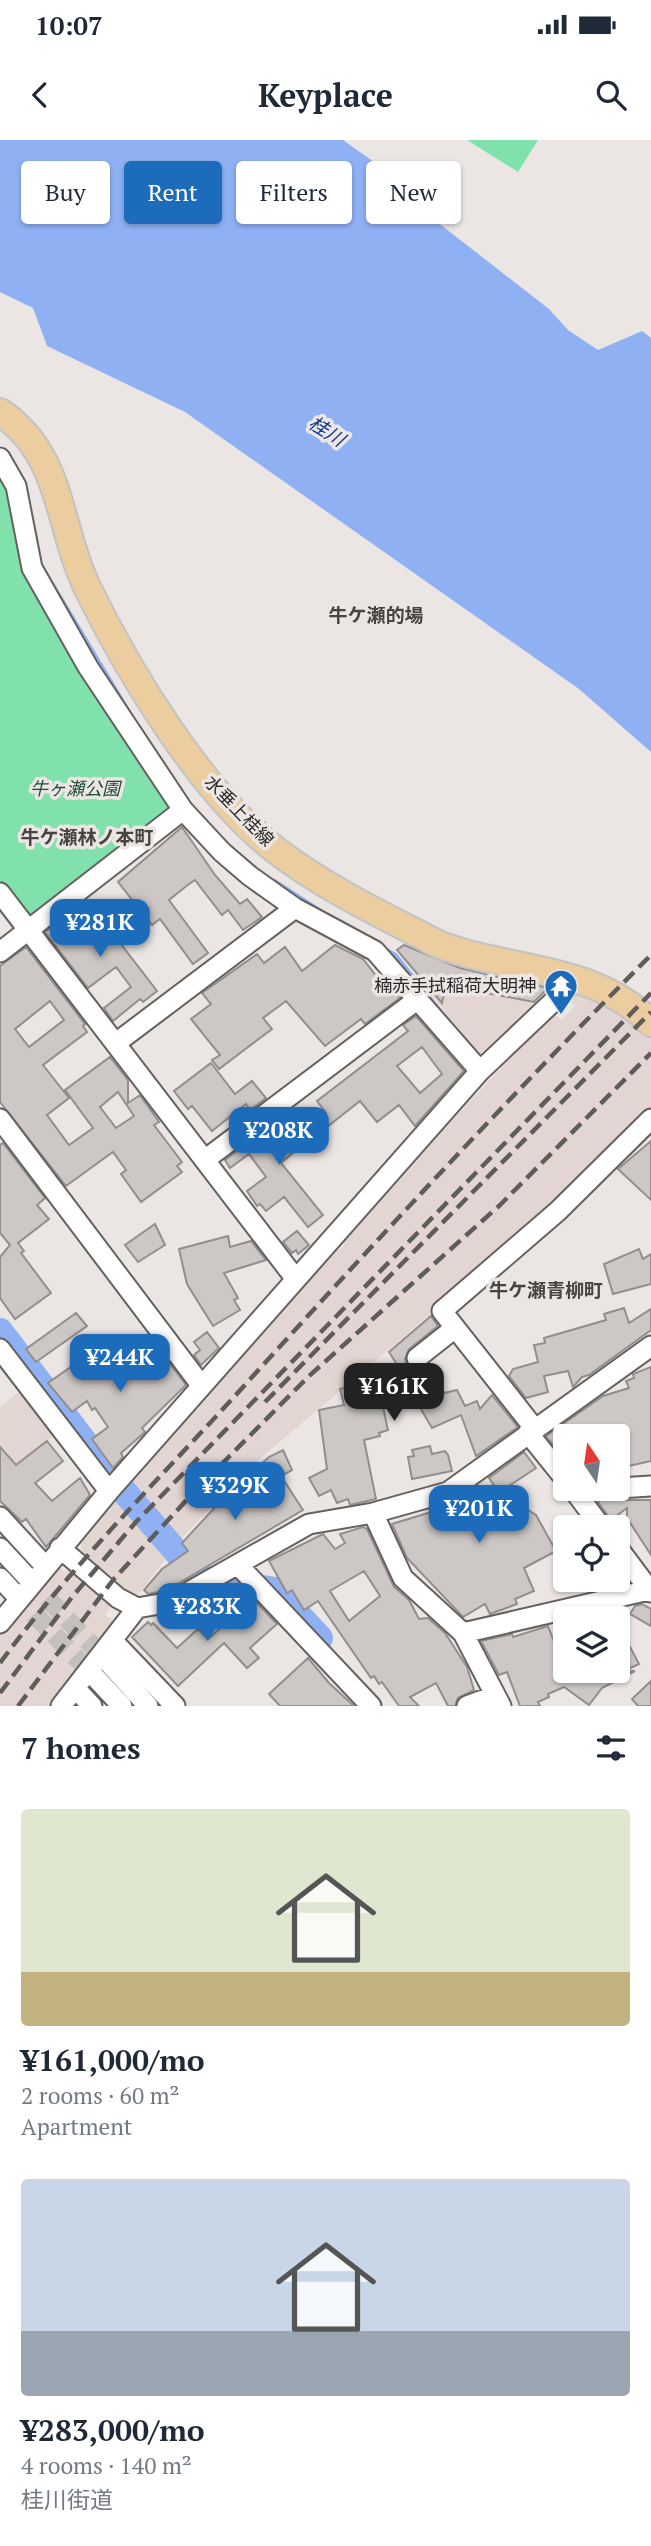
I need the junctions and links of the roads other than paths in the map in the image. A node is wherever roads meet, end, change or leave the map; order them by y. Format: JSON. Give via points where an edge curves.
{"nodes":[{"id":1,"x":0,"y":412,"type":"edge"},
{"id":2,"x":0,"y":458,"type":"edge"},
{"id":3,"x":183,"y":810,"type":"junction"},
{"id":4,"x":0,"y":893,"type":"edge"},
{"id":5,"x":295,"y":908,"type":"junction"},
{"id":6,"x":27,"y":931,"type":"junction"},
{"id":7,"x":0,"y":952,"type":"edge"},
{"id":8,"x":569,"y":986,"type":"junction"},
{"id":9,"x":418,"y":999,"type":"junction"},
{"id":10,"x":651,"y":1023,"type":"edge"},
{"id":11,"x":116,"y":1043,"type":"junction"},
{"id":12,"x":480,"y":1071,"type":"junction"},
{"id":13,"x":0,"y":1119,"type":"edge"},
{"id":14,"x":651,"y":1119,"type":"edge"},
{"id":15,"x":206,"y":1159,"type":"junction"},
{"id":16,"x":295,"y":1278,"type":"junction"},
{"id":17,"x":455,"y":1328,"type":"junction"},
{"id":18,"x":651,"y":1346,"type":"edge"},
{"id":19,"x":0,"y":1349,"type":"edge"},
{"id":20,"x":417,"y":1358,"type":"dead end"},
{"id":21,"x":201,"y":1385,"type":"junction"},
{"id":22,"x":531,"y":1431,"type":"junction"},
{"id":23,"x":553,"y":1462,"type":"edge"},
{"id":24,"x":113,"y":1486,"type":"junction"},
{"id":25,"x":651,"y":1486,"type":"edge"},
{"id":26,"x":630,"y":1487,"type":"edge"},
{"id":27,"x":373,"y":1513,"type":"junction"},
{"id":28,"x":0,"y":1517,"type":"edge"},
{"id":29,"x":0,"y":1548,"type":"edge"},
{"id":30,"x":60,"y":1548,"type":"junction"},
{"id":31,"x":630,"y":1564,"type":"edge"},
{"id":32,"x":45,"y":1566,"type":"junction"},
{"id":33,"x":238,"y":1566,"type":"junction"},
{"id":34,"x":26,"y":1577,"type":"tunnel mouth"},
{"id":35,"x":650,"y":1591,"type":"edge"},
{"id":36,"x":137,"y":1608,"type":"junction"},
{"id":37,"x":2,"y":1615,"type":"edge"},
{"id":38,"x":463,"y":1633,"type":"junction"},
{"id":39,"x":112,"y":1640,"type":"junction"},
{"id":40,"x":75,"y":1688,"type":"junction"},
{"id":41,"x":498,"y":1701,"type":"edge"},
{"id":42,"x":61,"y":1706,"type":"edge"},
{"id":43,"x":92,"y":1706,"type":"edge"},
{"id":44,"x":122,"y":1706,"type":"edge"},
{"id":45,"x":148,"y":1706,"type":"edge"},
{"id":46,"x":175,"y":1706,"type":"edge"},
{"id":47,"x":371,"y":1706,"type":"edge"},
{"id":48,"x":467,"y":1706,"type":"edge"}],
"edges":[{"from":1,"to":8,"type":"main road","name":"水垂上桂線","via":[[30,439],[46,462],[79,568],[125,657],[215,792],[243,822],[303,869],[438,944]]},
{"from":2,"to":3,"type":"street","via":[[16,486],[32,568],[92,674]]},
{"from":3,"to":5,"type":"street","via":[[222,852]]},
{"from":3,"to":6,"type":"street"},
{"from":4,"to":6,"type":"street"},
{"from":5,"to":9,"type":"street","via":[[375,951]]},
{"from":5,"to":11,"type":"street"},
{"from":6,"to":7,"type":"street"},
{"from":6,"to":11,"type":"street"},
{"from":8,"to":10,"type":"main road","name":"水垂上桂線","via":[[604,988]]},
{"from":8,"to":12,"type":"street"},
{"from":9,"to":12,"type":"street"},
{"from":9,"to":15,"type":"street"},
{"from":11,"to":15,"type":"street"},
{"from":12,"to":16,"type":"street"},
{"from":13,"to":21,"type":"street"},
{"from":14,"to":17,"type":"street","via":[[558,1211],[442,1311]]},
{"from":15,"to":16,"type":"street"},
{"from":16,"to":21,"type":"street"},
{"from":17,"to":20,"type":"street"},
{"from":17,"to":22,"type":"street"},
{"from":18,"to":22,"type":"street"},
{"from":19,"to":24,"type":"street"},
{"from":21,"to":24,"type":"street"},
{"from":22,"to":23,"type":"street"},
{"from":22,"to":27,"type":"street","via":[[448,1492]]},
{"from":24,"to":30,"type":"street"},
{"from":25,"to":26,"type":"street"},
{"from":27,"to":33,"type":"street","via":[[309,1524]]},
{"from":27,"to":38,"type":"street","via":[[403,1578]]},
{"from":28,"to":32,"type":"street"},
{"from":29,"to":34,"type":"street"},
{"from":30,"to":32,"type":"street"},
{"from":30,"to":36,"type":"street","via":[[118,1598]]},
{"from":31,"to":35,"type":"street"},
{"from":32,"to":37,"type":"street"},
{"from":33,"to":36,"type":"street","via":[[171,1602]]},
{"from":33,"to":47,"type":"street"},
{"from":35,"to":38,"type":"street"},
{"from":36,"to":39,"type":"street"},
{"from":38,"to":41,"type":"street"},
{"from":39,"to":40,"type":"street"},
{"from":39,"to":46,"type":"street"},
{"from":40,"to":42,"type":"street"},
{"from":40,"to":43,"type":"street"},
{"from":41,"to":48,"type":"street"},
{"from":44,"to":45,"type":"street","via":[[100,1669]]}]}
